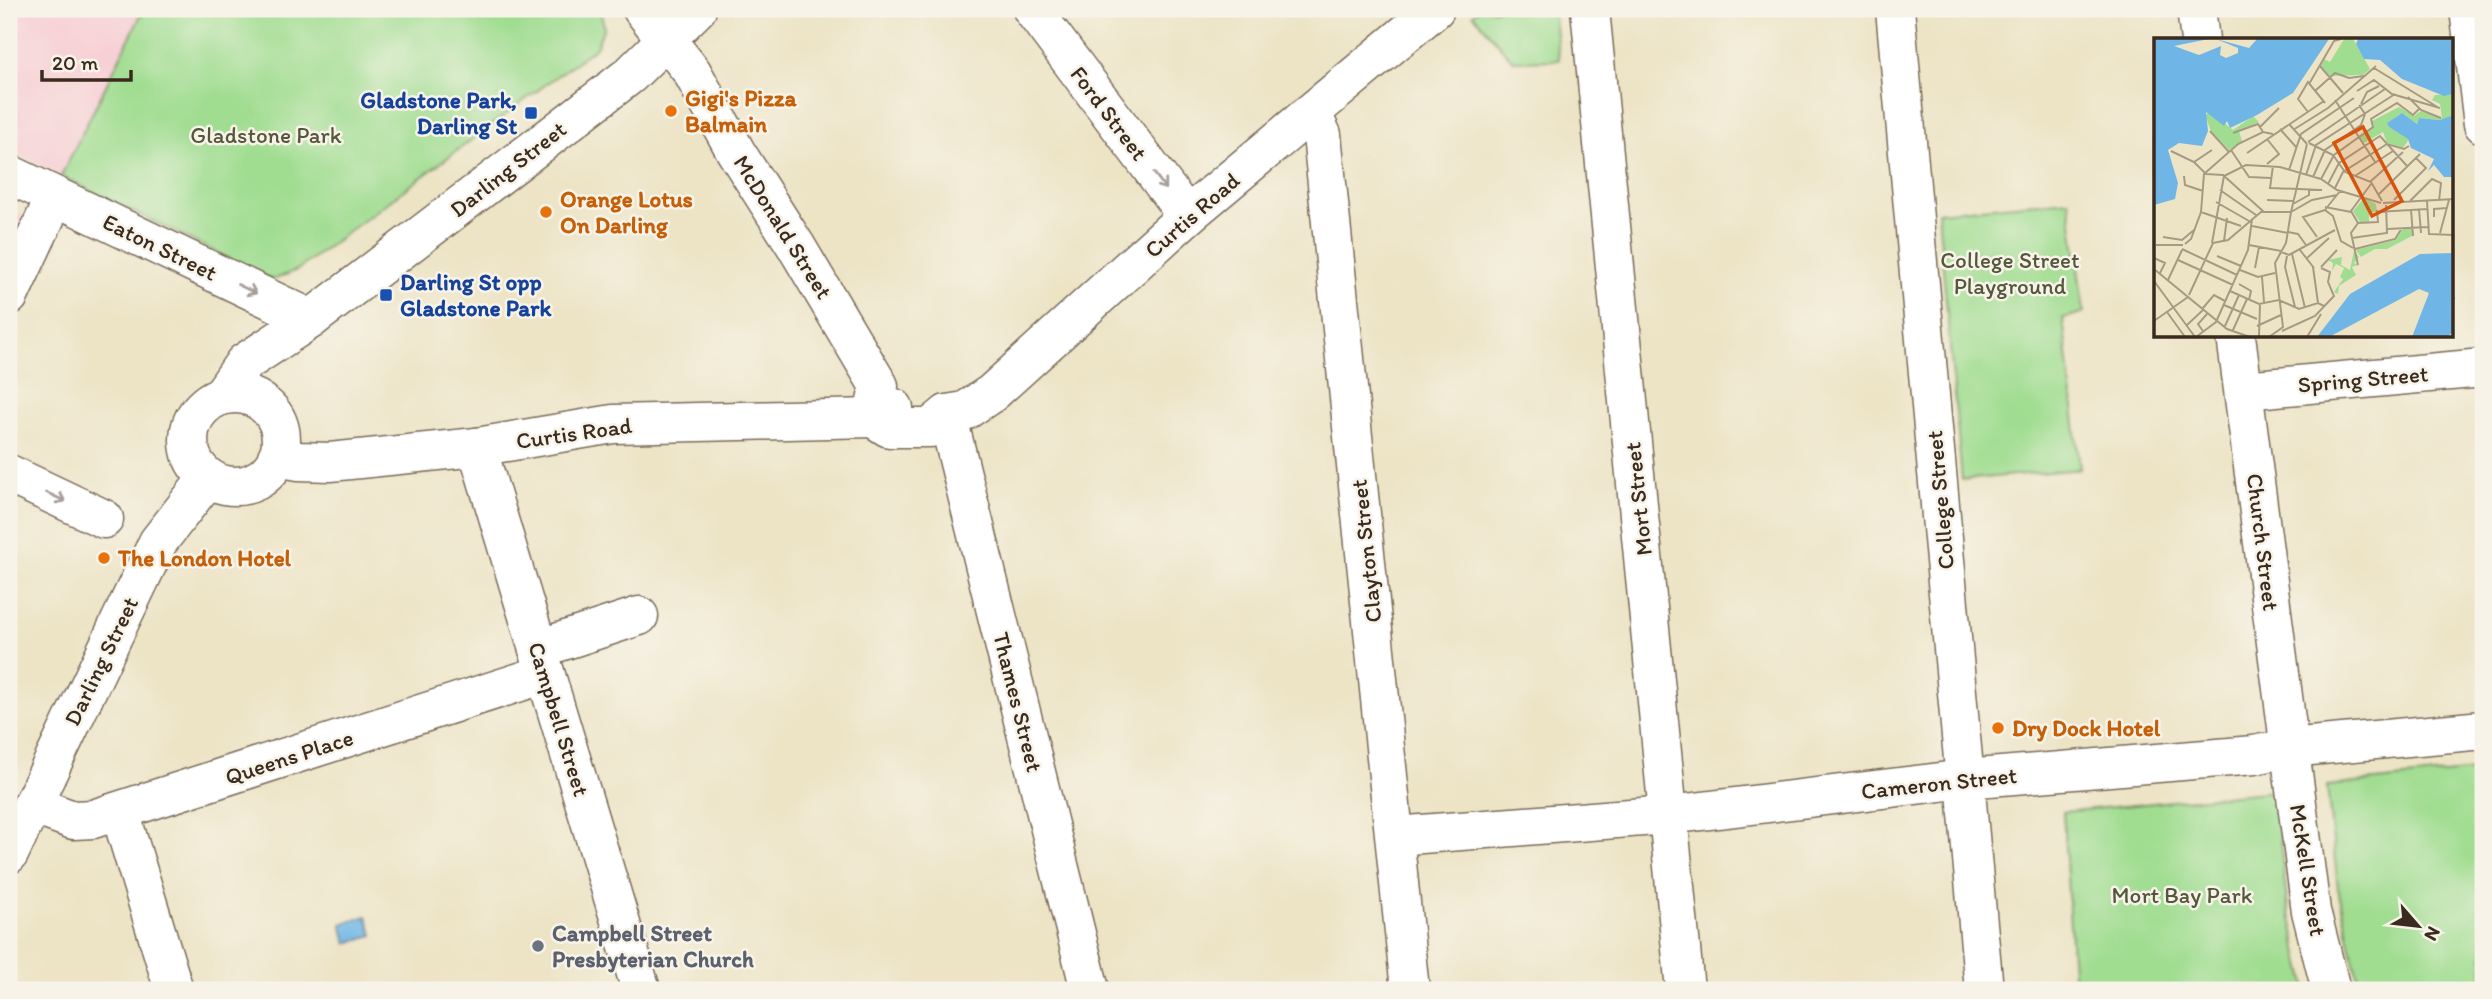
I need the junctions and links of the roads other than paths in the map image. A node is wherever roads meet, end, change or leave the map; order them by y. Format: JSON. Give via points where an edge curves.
{"nodes":[{"id":1,"x":642,"y":9,"type":"edge"},
{"id":2,"x":697,"y":9,"type":"edge"},
{"id":3,"x":1031,"y":9,"type":"edge"},
{"id":4,"x":1435,"y":9,"type":"edge"},
{"id":5,"x":1590,"y":9,"type":"edge"},
{"id":6,"x":1895,"y":9,"type":"edge"},
{"id":7,"x":2196,"y":9,"type":"edge"},
{"id":8,"x":2469,"y":9,"type":"edge"},
{"id":9,"x":2200,"y":38,"type":"edge"},
{"id":10,"x":667,"y":41,"type":"junction"},
{"id":11,"x":1311,"y":114,"type":"junction"},
{"id":12,"x":2483,"y":124,"type":"edge"},
{"id":13,"x":9,"y":174,"type":"edge"},
{"id":14,"x":55,"y":197,"type":"junction"},
{"id":15,"x":1186,"y":216,"type":"junction"},
{"id":16,"x":9,"y":296,"type":"edge"},
{"id":17,"x":311,"y":319,"type":"junction"},
{"id":18,"x":2236,"y":338,"type":"edge"},
{"id":19,"x":2483,"y":368,"type":"edge"},
{"id":20,"x":2244,"y":390,"type":"junction"},
{"id":21,"x":222,"y":395,"type":"junction"},
{"id":22,"x":265,"y":405,"type":"junction"},
{"id":23,"x":947,"y":414,"type":"junction"},
{"id":24,"x":873,"y":418,"type":"junction"},
{"id":25,"x":477,"y":447,"type":"junction"},
{"id":26,"x":277,"y":457,"type":"junction"},
{"id":27,"x":9,"y":474,"type":"edge"},
{"id":28,"x":208,"y":478,"type":"junction"},
{"id":29,"x":104,"y":519,"type":"dead end"},
{"id":30,"x":639,"y":616,"type":"dead end"},
{"id":31,"x":541,"y":662,"type":"junction"},
{"id":32,"x":2483,"y":730,"type":"edge"},
{"id":33,"x":2289,"y":748,"type":"junction"},
{"id":34,"x":1965,"y":779,"type":"junction"},
{"id":35,"x":32,"y":804,"type":"junction"},
{"id":36,"x":120,"y":812,"type":"junction"},
{"id":37,"x":1669,"y":815,"type":"junction"},
{"id":38,"x":1395,"y":836,"type":"junction"},
{"id":39,"x":9,"y":854,"type":"edge"},
{"id":40,"x":174,"y":990,"type":"edge"},
{"id":41,"x":641,"y":990,"type":"edge"},
{"id":42,"x":1090,"y":990,"type":"edge"},
{"id":43,"x":1410,"y":990,"type":"edge"},
{"id":44,"x":1685,"y":990,"type":"edge"},
{"id":45,"x":1984,"y":990,"type":"edge"},
{"id":46,"x":2331,"y":990,"type":"edge"}],
"edges":[{"from":1,"to":10,"type":"street","name":"McDonald Street"},
{"from":2,"to":10,"type":"street","name":"Darling Street"},
{"from":3,"to":15,"type":"street","name":"Ford Street","one_way":true},
{"from":4,"to":11,"type":"street","name":"Curtis Road"},
{"from":5,"to":37,"type":"street","name":"Mort Street"},
{"from":6,"to":34,"type":"street","name":"College Street"},
{"from":7,"to":9,"type":"street"},
{"from":8,"to":12,"type":"street"},
{"from":10,"to":17,"type":"street","name":"Darling Street","via":[[561,129]]},
{"from":10,"to":24,"type":"street","name":"McDonald Street","via":[[692,72],[878,386]]},
{"from":11,"to":15,"type":"street","name":"Curtis Road"},
{"from":11,"to":38,"type":"street","name":"Clayton Street","via":[[1322,135]]},
{"from":13,"to":14,"type":"street","name":"Eaton Street"},
{"from":14,"to":16,"type":"street"},
{"from":14,"to":17,"type":"street","name":"Eaton Street","one_way":true},
{"from":15,"to":23,"type":"street","name":"Curtis Road","via":[[992,393],[965,411]]},
{"from":17,"to":21,"type":"street","name":"Darling Street","via":[[244,363]]},
{"from":17,"to":22,"type":"street","name":"Darling Street","via":[[280,364]]},
{"from":18,"to":20,"type":"street","name":"Church Street"},
{"from":19,"to":20,"type":"street","name":"Spring Street"},
{"from":20,"to":33,"type":"street","name":"Church Street"},
{"from":21,"to":22,"type":"street","via":[[252,397]]},
{"from":21,"to":28,"type":"street","via":[[198,412],[188,440],[197,467]]},
{"from":22,"to":26,"type":"street","via":[[280,432]]},
{"from":23,"to":24,"type":"street","name":"Curtis Road","via":[[930,428],[889,428]]},
{"from":23,"to":42,"type":"street","name":"Thames Street"},
{"from":24,"to":25,"type":"street","name":"Curtis Road","via":[[613,424]]},
{"from":25,"to":26,"type":"street","name":"Curtis Road","via":[[330,462]]},
{"from":25,"to":31,"type":"street","name":"Campbell Street"},
{"from":26,"to":28,"type":"street","via":[[253,483],[222,485]]},
{"from":27,"to":29,"type":"street","one_way":true},
{"from":28,"to":35,"type":"street","name":"Darling Street","via":[[158,542]]},
{"from":30,"to":31,"type":"street","name":"Queens Place"},
{"from":31,"to":36,"type":"street","name":"Queens Place"},
{"from":31,"to":41,"type":"street","name":"Campbell Street"},
{"from":32,"to":33,"type":"street","name":"Cameron Street"},
{"from":33,"to":34,"type":"street","name":"Cameron Street","via":[[2253,755]]},
{"from":33,"to":46,"type":"street","name":"McKell Street","via":[[2311,911]]},
{"from":34,"to":37,"type":"street","name":"Cameron Street"},
{"from":34,"to":45,"type":"street","name":"College Street"},
{"from":35,"to":36,"type":"street","name":"Queens Place","via":[[73,820]]},
{"from":35,"to":39,"type":"street","name":"Darling Street"},
{"from":36,"to":40,"type":"street"},
{"from":37,"to":38,"type":"street","name":"Cameron Street"},
{"from":37,"to":44,"type":"street","name":"Mort Street"},
{"from":38,"to":43,"type":"street","name":"Clayton Street"}]}
